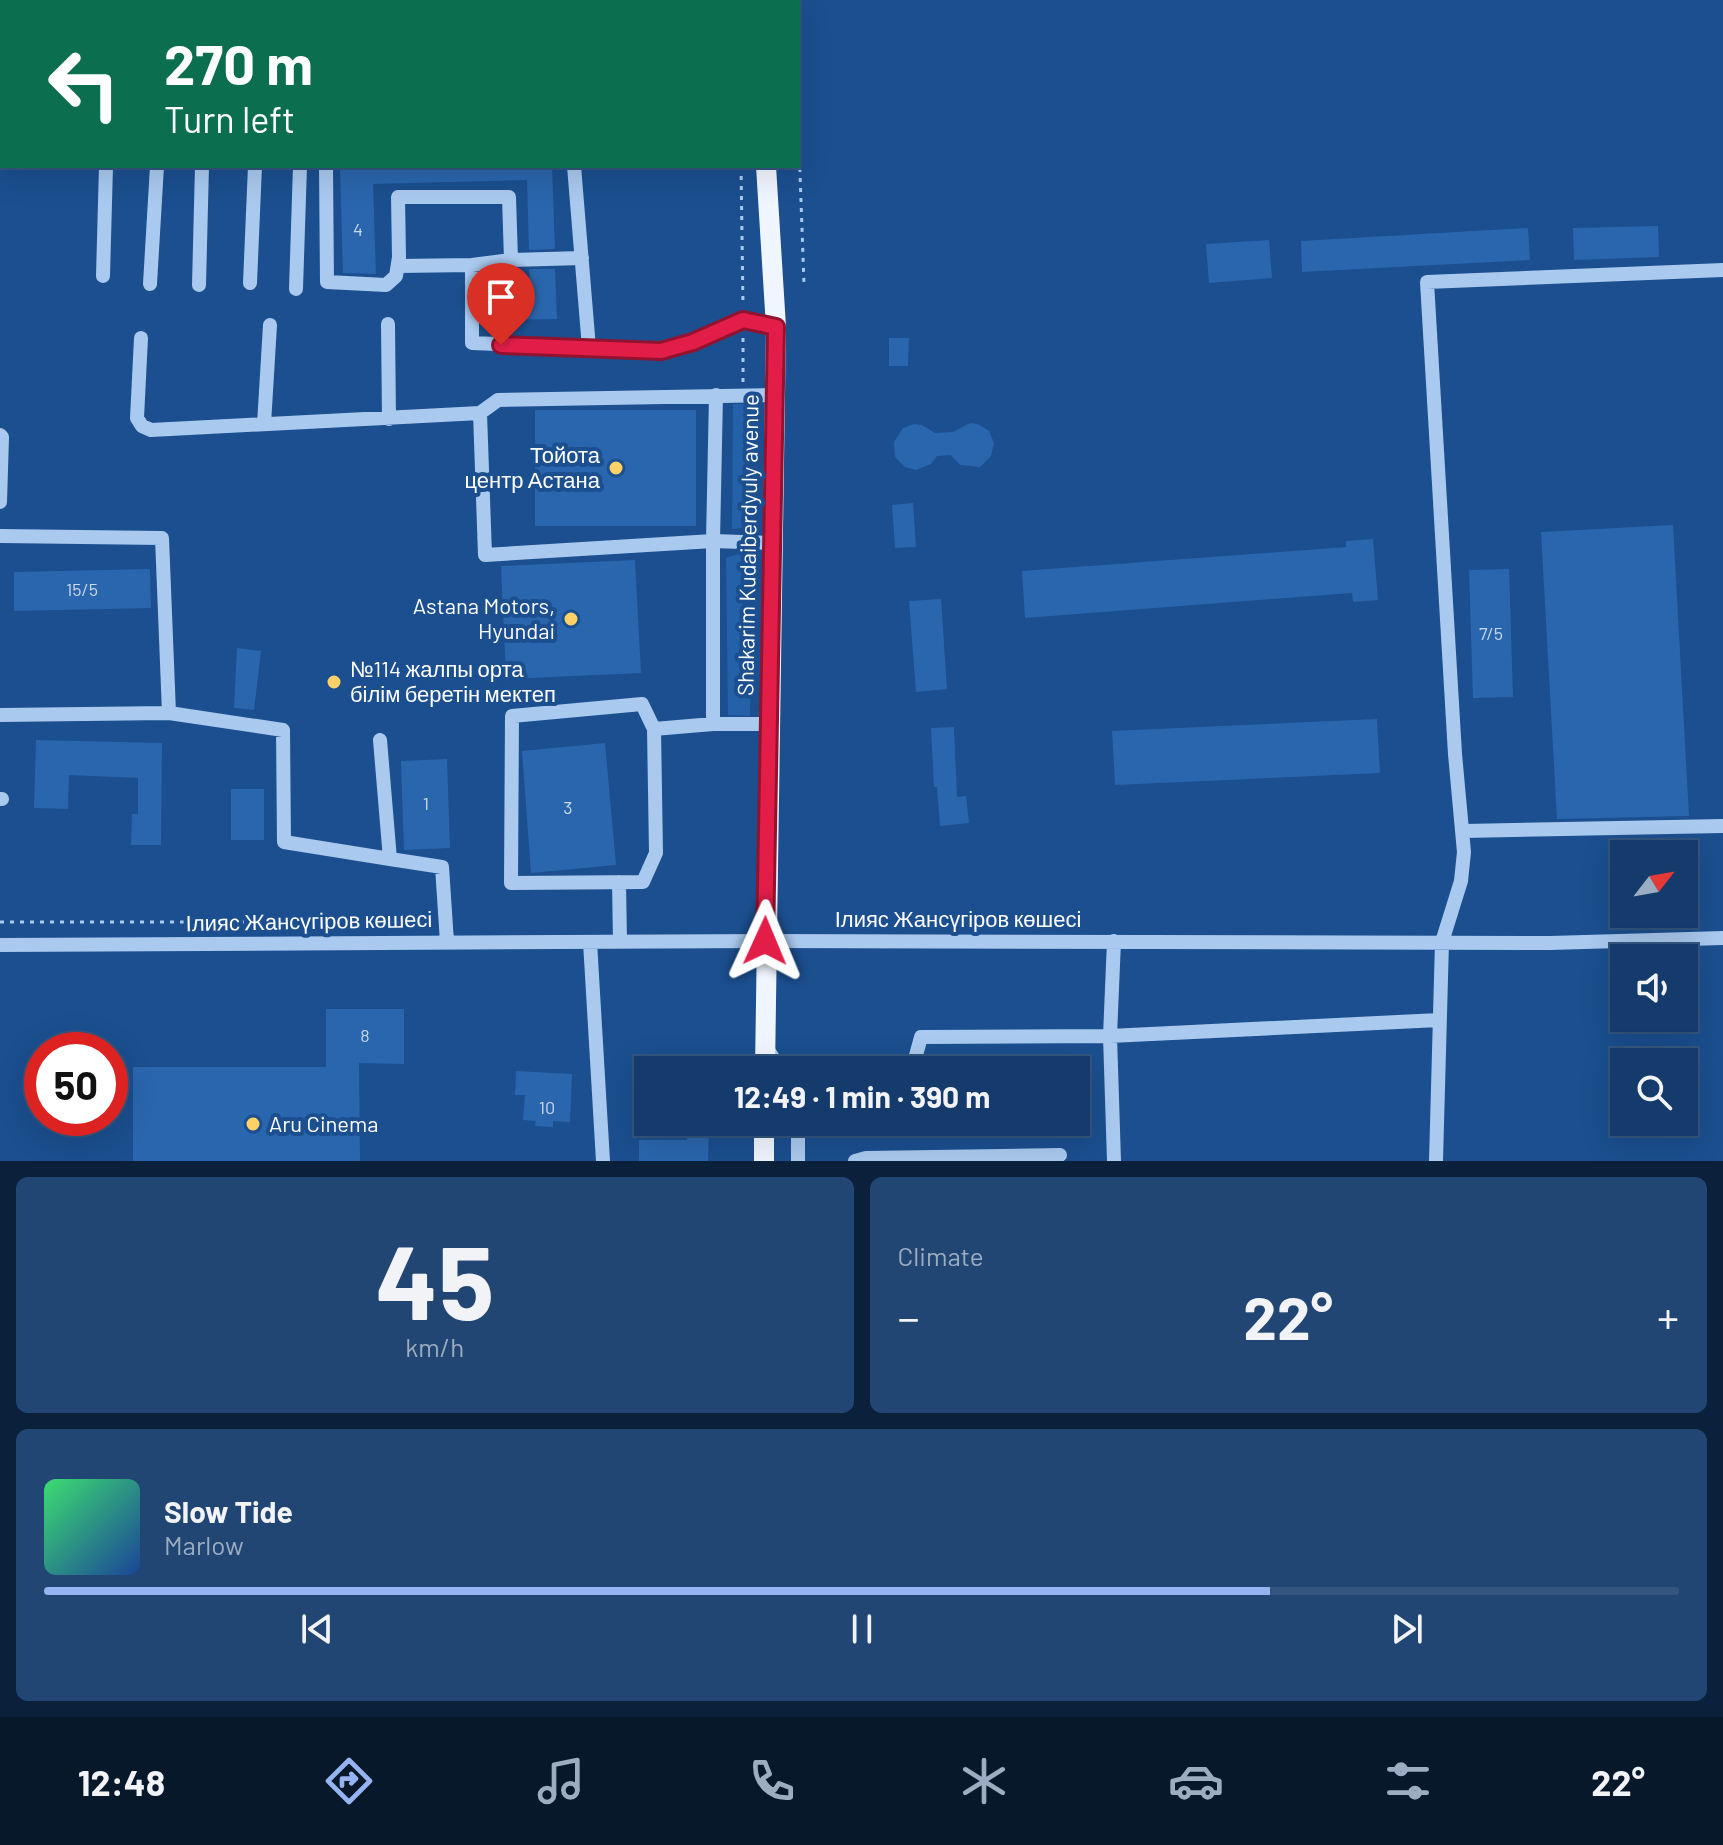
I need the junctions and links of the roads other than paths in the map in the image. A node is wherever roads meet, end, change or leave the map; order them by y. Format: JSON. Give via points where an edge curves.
{"nodes":[{"id":1,"x":106,"y":168,"type":"edge"},
{"id":2,"x":157,"y":168,"type":"edge"},
{"id":3,"x":202,"y":168,"type":"edge"},
{"id":4,"x":255,"y":168,"type":"edge"},
{"id":5,"x":300,"y":168,"type":"edge"},
{"id":6,"x":326,"y":168,"type":"edge"},
{"id":7,"x":574,"y":168,"type":"edge"},
{"id":8,"x":766,"y":168,"type":"edge"},
{"id":9,"x":582,"y":258,"type":"junction"},
{"id":10,"x":511,"y":260,"type":"junction"},
{"id":11,"x":472,"y":265,"type":"junction"},
{"id":12,"x":398,"y":266,"type":"junction"},
{"id":13,"x":1723,"y":270,"type":"edge"},
{"id":14,"x":103,"y":276,"type":"dead end"},
{"id":15,"x":250,"y":283,"type":"dead end"},
{"id":16,"x":150,"y":284,"type":"dead end"},
{"id":17,"x":199,"y":285,"type":"dead end"},
{"id":18,"x":296,"y":289,"type":"dead end"},
{"id":19,"x":388,"y":324,"type":"dead end"},
{"id":20,"x":270,"y":325,"type":"dead end"},
{"id":21,"x":776,"y":327,"type":"junction"},
{"id":22,"x":141,"y":338,"type":"dead end"},
{"id":23,"x":589,"y":348,"type":"junction"},
{"id":24,"x":716,"y":395,"type":"junction"},
{"id":25,"x":774,"y":395,"type":"junction"},
{"id":26,"x":480,"y":413,"type":"junction"},
{"id":27,"x":389,"y":419,"type":"junction"},
{"id":28,"x":264,"y":424,"type":"junction"},
{"id":29,"x":0,"y":435,"type":"edge"},
{"id":30,"x":0,"y":502,"type":"edge"},
{"id":31,"x":0,"y":536,"type":"edge"},
{"id":32,"x":713,"y":541,"type":"junction"},
{"id":33,"x":772,"y":543,"type":"junction"},
{"id":34,"x":169,"y":713,"type":"junction"},
{"id":35,"x":0,"y":715,"type":"edge"},
{"id":36,"x":713,"y":724,"type":"junction"},
{"id":37,"x":768,"y":724,"type":"junction"},
{"id":38,"x":654,"y":729,"type":"junction"},
{"id":39,"x":380,"y":740,"type":"dead end"},
{"id":40,"x":1723,"y":826,"type":"edge"},
{"id":41,"x":1464,"y":831,"type":"junction"},
{"id":42,"x":390,"y":859,"type":"junction"},
{"id":43,"x":619,"y":882,"type":"junction"},
{"id":44,"x":1723,"y":938,"type":"edge"},
{"id":45,"x":765,"y":941,"type":"junction"},
{"id":46,"x":1114,"y":941,"type":"junction"},
{"id":47,"x":447,"y":942,"type":"junction"},
{"id":48,"x":590,"y":942,"type":"junction"},
{"id":49,"x":620,"y":942,"type":"junction"},
{"id":50,"x":1442,"y":942,"type":"junction"},
{"id":51,"x":0,"y":945,"type":"edge"},
{"id":52,"x":1439,"y":1020,"type":"junction"},
{"id":53,"x":1110,"y":1036,"type":"junction"},
{"id":54,"x":765,"y":1044,"type":"junction"},
{"id":55,"x":765,"y":1056,"type":"edge"},
{"id":56,"x":772,"y":1056,"type":"edge"},
{"id":57,"x":916,"y":1056,"type":"edge"},
{"id":58,"x":764,"y":1136,"type":"edge"},
{"id":59,"x":798,"y":1136,"type":"edge"},
{"id":60,"x":1060,"y":1155,"type":"dead end"},
{"id":61,"x":603,"y":1161,"type":"edge"},
{"id":62,"x":764,"y":1161,"type":"edge"},
{"id":63,"x":798,"y":1161,"type":"edge"},
{"id":64,"x":855,"y":1161,"type":"edge"},
{"id":65,"x":1114,"y":1161,"type":"edge"},
{"id":66,"x":1436,"y":1161,"type":"edge"}],
"edges":[{"from":1,"to":14,"type":"street"},
{"from":2,"to":16,"type":"street"},
{"from":3,"to":17,"type":"street"},
{"from":4,"to":15,"type":"street"},
{"from":5,"to":18,"type":"street"},
{"from":6,"to":12,"type":"street","via":[[327,282],[386,285]]},
{"from":7,"to":9,"type":"street"},
{"from":8,"to":21,"type":"main road","name":"Shakarim Kudaiberdyuly avenue"},
{"from":9,"to":10,"type":"street"},
{"from":9,"to":23,"type":"street"},
{"from":10,"to":11,"type":"street"},
{"from":10,"to":12,"type":"street","via":[[509,197],[398,197]]},
{"from":11,"to":12,"type":"street"},
{"from":11,"to":23,"type":"street","via":[[472,343]]},
{"from":13,"to":41,"type":"street","via":[[1427,282]]},
{"from":19,"to":27,"type":"street"},
{"from":20,"to":28,"type":"street"},
{"from":21,"to":23,"type":"street","via":[[743,320],[661,351]]},
{"from":21,"to":25,"type":"main road","name":"Shakarim Kudaiberdyuly avenue"},
{"from":22,"to":28,"type":"street","via":[[137,418],[142,426],[151,430]]},
{"from":24,"to":25,"type":"street"},
{"from":24,"to":26,"type":"street","via":[[498,400]]},
{"from":24,"to":32,"type":"street"},
{"from":25,"to":33,"type":"main road","name":"Shakarim Kudaiberdyuly avenue"},
{"from":26,"to":27,"type":"street"},
{"from":26,"to":32,"type":"street","via":[[485,555]]},
{"from":27,"to":28,"type":"street"},
{"from":29,"to":30,"type":"street"},
{"from":31,"to":34,"type":"street","via":[[162,538]]},
{"from":32,"to":33,"type":"street"},
{"from":32,"to":36,"type":"street"},
{"from":33,"to":37,"type":"main road","name":"Shakarim Kudaiberdyuly avenue"},
{"from":34,"to":35,"type":"street"},
{"from":34,"to":42,"type":"street","via":[[283,730],[284,842]]},
{"from":36,"to":37,"type":"street"},
{"from":36,"to":38,"type":"street"},
{"from":37,"to":45,"type":"main road","name":"Shakarim Kudaiberdyuly avenue"},
{"from":38,"to":43,"type":"street","via":[[656,853],[643,882]]},
{"from":38,"to":43,"type":"street","via":[[642,704],[512,716],[511,883]]},
{"from":39,"to":42,"type":"street"},
{"from":40,"to":41,"type":"street"},
{"from":41,"to":50,"type":"street","via":[[1461,881]]},
{"from":42,"to":47,"type":"street","via":[[442,867]]},
{"from":43,"to":49,"type":"street"},
{"from":44,"to":50,"type":"street","name":"Ілияс Жансүгіров көшесі"},
{"from":45,"to":46,"type":"street","name":"Ілияс Жансүгіров көшесі"},
{"from":45,"to":49,"type":"street","name":"Ілияс Жансүгіров көшесі"},
{"from":45,"to":54,"type":"main road","name":"Shakarim Kudaiberdyuly avenue"},
{"from":46,"to":50,"type":"street","name":"Ілияс Жансүгіров көшесі"},
{"from":46,"to":53,"type":"street"},
{"from":47,"to":48,"type":"street","name":"Ілияс Жансүгіров көшесі"},
{"from":47,"to":51,"type":"street","name":"Ілияс Жансүгіров көшесі"},
{"from":48,"to":49,"type":"street","name":"Ілияс Жансүгіров көшесі"},
{"from":48,"to":61,"type":"street"},
{"from":50,"to":52,"type":"street"},
{"from":52,"to":53,"type":"street"},
{"from":52,"to":66,"type":"street"},
{"from":53,"to":57,"type":"street","via":[[921,1037]]},
{"from":53,"to":65,"type":"street"},
{"from":54,"to":55,"type":"main road","name":"Shakarim Kudaiberdyuly avenue"},
{"from":54,"to":56,"type":"street"},
{"from":58,"to":62,"type":"main road"},
{"from":59,"to":63,"type":"street"},
{"from":60,"to":64,"type":"street"}]}
